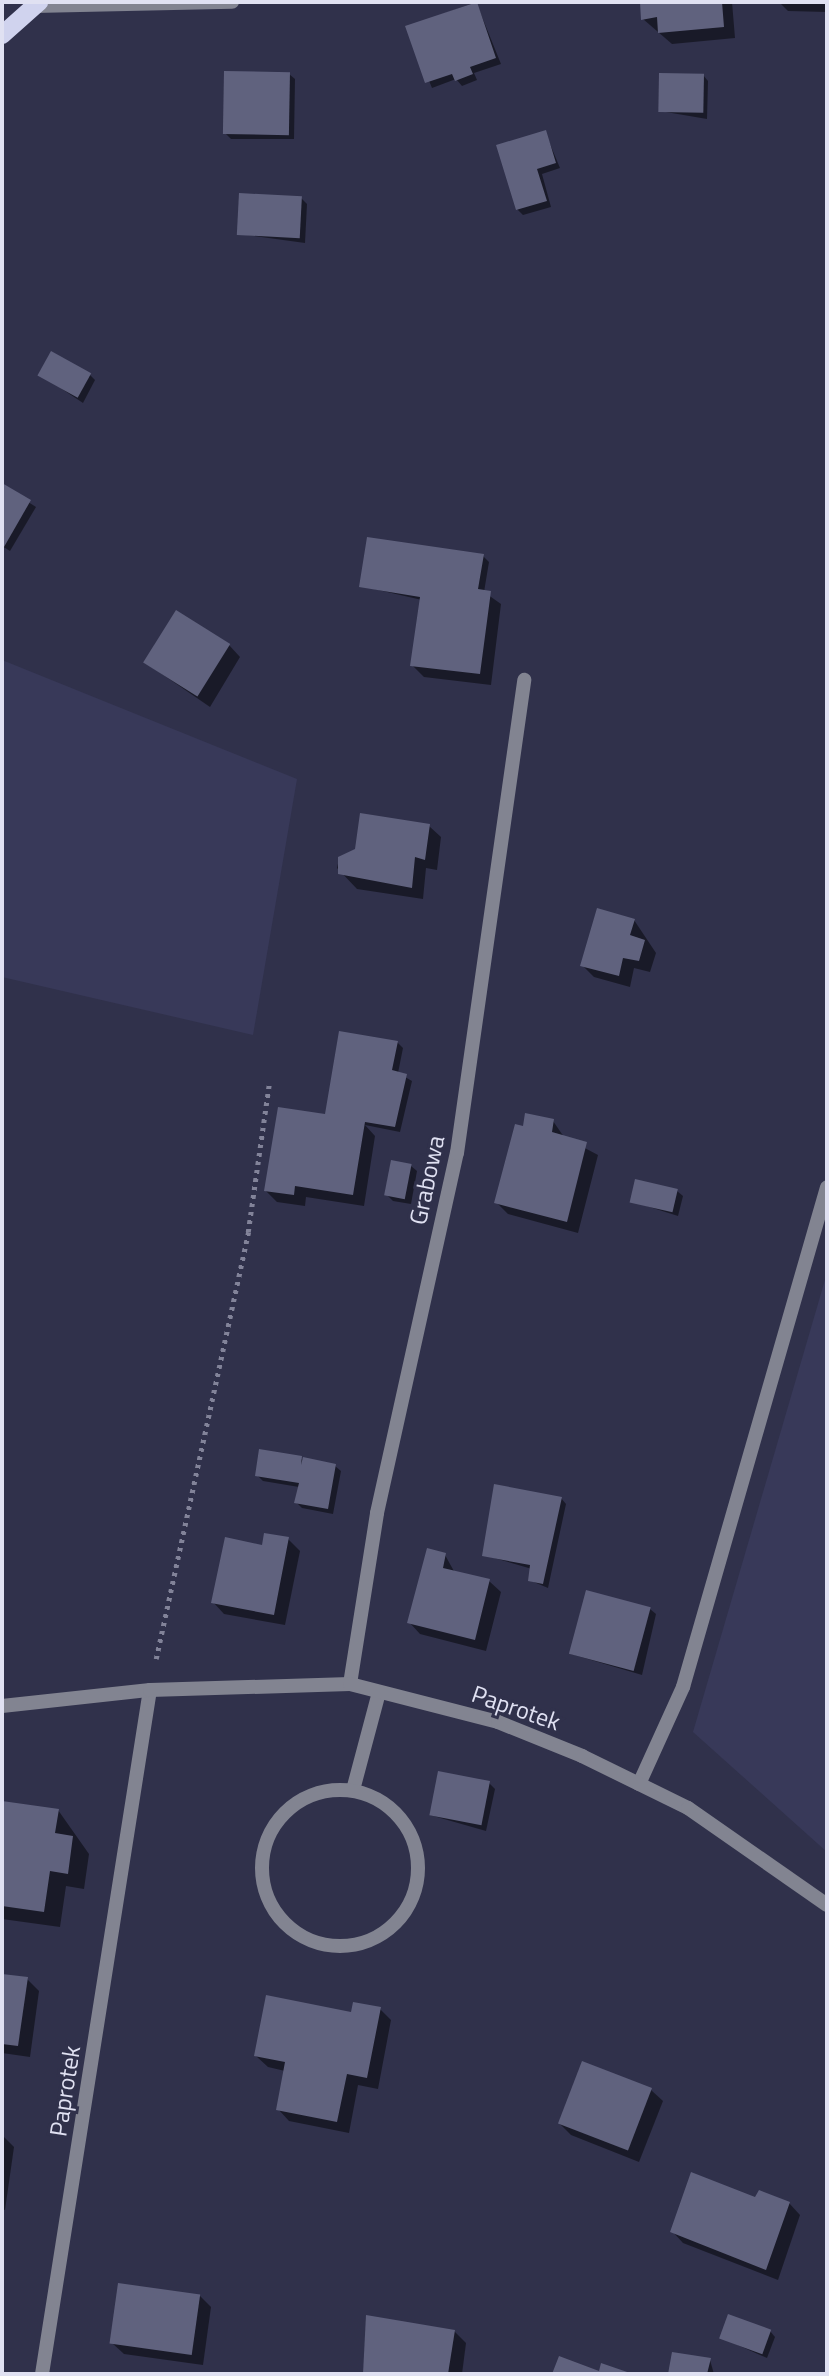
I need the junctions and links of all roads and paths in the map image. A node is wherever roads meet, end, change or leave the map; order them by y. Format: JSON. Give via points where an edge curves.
{"nodes":[{"id":1,"x":225,"y":2,"type":"edge"},
{"id":2,"x":36,"y":4,"type":"edge"},
{"id":3,"x":2,"y":35,"type":"edge"},
{"id":4,"x":524,"y":680,"type":"dead end"},
{"id":5,"x":269,"y":1085,"type":"dead end"},
{"id":6,"x":827,"y":1187,"type":"edge"},
{"id":7,"x":350,"y":1684,"type":"junction"},
{"id":8,"x":150,"y":1690,"type":"junction"},
{"id":9,"x":379,"y":1692,"type":"junction"},
{"id":10,"x":2,"y":1706,"type":"edge"},
{"id":11,"x":639,"y":1784,"type":"junction"},
{"id":12,"x":354,"y":1790,"type":"junction"},
{"id":13,"x":827,"y":1905,"type":"edge"},
{"id":14,"x":42,"y":2374,"type":"edge"}],
"edges":[{"from":1,"to":2,"type":"street"},
{"from":2,"to":3,"type":"main road"},
{"from":4,"to":7,"type":"street","name":"Grabowa","via":[[457,1153],[377,1513]]},
{"from":5,"to":8,"type":"path","via":[[248,1232]]},
{"from":6,"to":11,"type":"street","via":[[683,1687]]},
{"from":7,"to":8,"type":"street","name":"Paprotek"},
{"from":7,"to":9,"type":"street","name":"Paprotek"},
{"from":8,"to":10,"type":"street","name":"Paprotek"},
{"from":8,"to":14,"type":"street","name":"Paprotek"},
{"from":9,"to":11,"type":"street","name":"Paprotek","via":[[498,1722]]},
{"from":9,"to":12,"type":"street"},
{"from":11,"to":13,"type":"street","name":"Paprotek","via":[[688,1808]]},
{"from":12,"to":12,"type":"street","via":[[320,1792],[291,1807],[270,1832],[261,1864],[267,1896],[282,1922],[305,1939],[334,1947],[363,1944],[389,1930],[409,1908],[418,1879],[417,1849],[404,1821],[382,1801]]}]}
